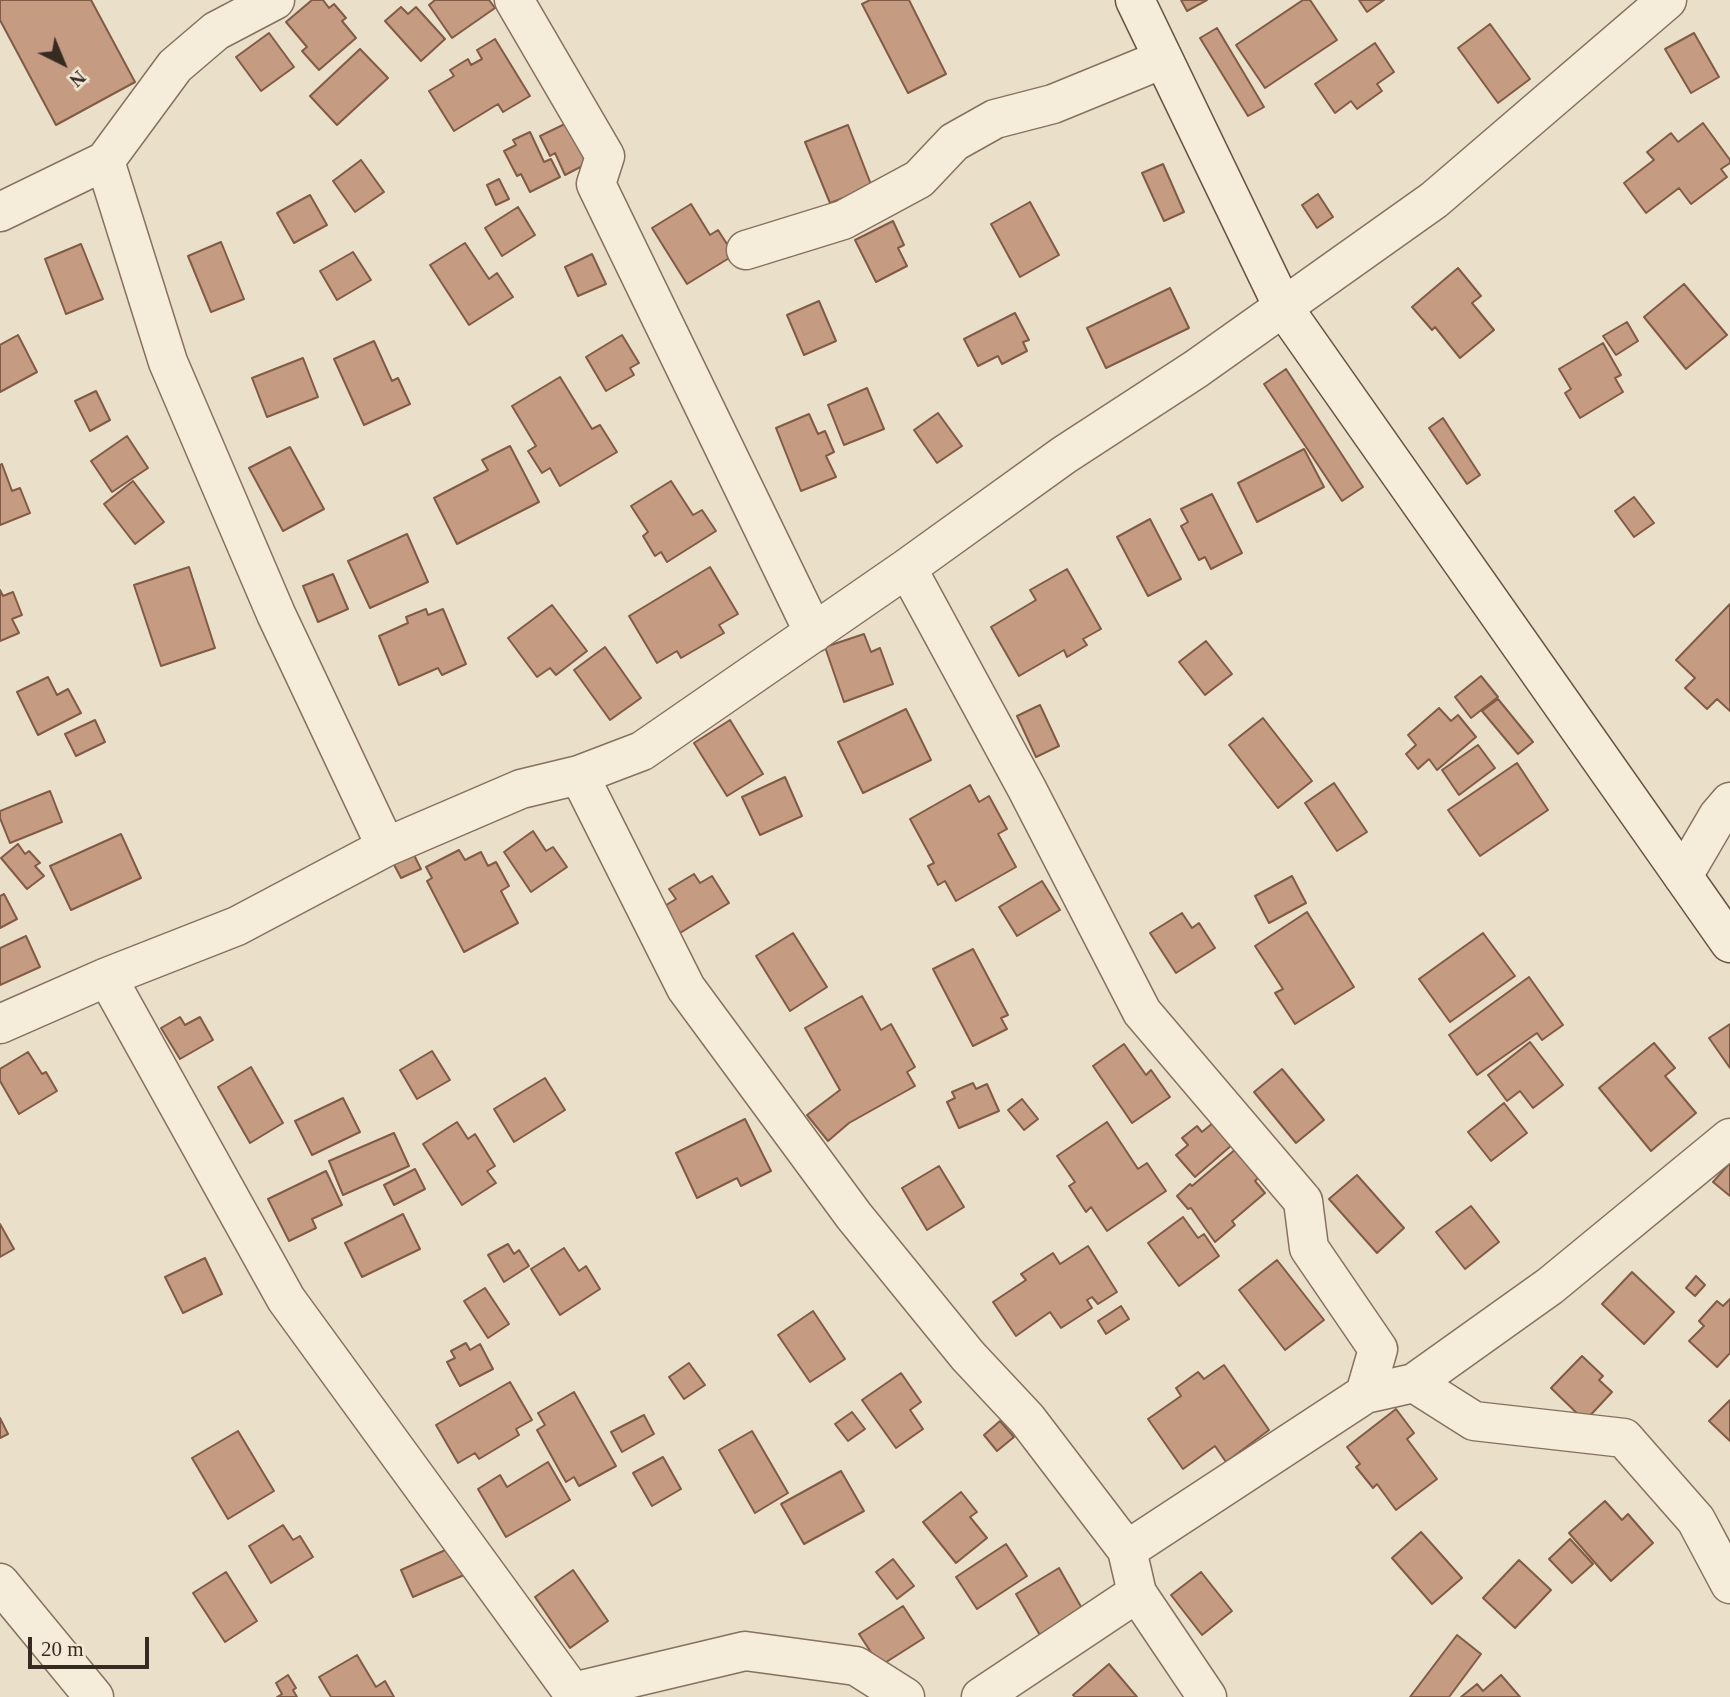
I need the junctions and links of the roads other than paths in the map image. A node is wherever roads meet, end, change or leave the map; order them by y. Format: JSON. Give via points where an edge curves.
{"nodes":[{"id":1,"x":275,"y":0,"type":"edge"},
{"id":2,"x":514,"y":0,"type":"edge"},
{"id":3,"x":1135,"y":0,"type":"edge"},
{"id":4,"x":1662,"y":1,"type":"edge"},
{"id":5,"x":1163,"y":59,"type":"junction"},
{"id":6,"x":105,"y":161,"type":"junction"},
{"id":7,"x":0,"y":212,"type":"edge"},
{"id":8,"x":746,"y":250,"type":"dead end"},
{"id":9,"x":1283,"y":307,"type":"junction"},
{"id":10,"x":907,"y":568,"type":"junction"},
{"id":11,"x":814,"y":633,"type":"junction"},
{"id":12,"x":579,"y":775,"type":"junction"},
{"id":13,"x":1730,"y":802,"type":"edge"},
{"id":14,"x":386,"y":847,"type":"junction"},
{"id":15,"x":1683,"y":876,"type":"junction"},
{"id":16,"x":1730,"y":943,"type":"edge"},
{"id":17,"x":107,"y":977,"type":"junction"},
{"id":18,"x":0,"y":1024,"type":"edge"},
{"id":19,"x":1730,"y":1138,"type":"edge"},
{"id":20,"x":1414,"y":1383,"type":"junction"},
{"id":21,"x":1365,"y":1394,"type":"junction"},
{"id":22,"x":1127,"y":1550,"type":"junction"},
{"id":23,"x":0,"y":1583,"type":"edge"},
{"id":24,"x":1730,"y":1584,"type":"edge"},
{"id":25,"x":1137,"y":1592,"type":"junction"},
{"id":26,"x":575,"y":1695,"type":"edge"},
{"id":27,"x":94,"y":1697,"type":"edge"},
{"id":28,"x":905,"y":1697,"type":"edge"},
{"id":29,"x":981,"y":1697,"type":"edge"},
{"id":30,"x":1207,"y":1697,"type":"edge"}],
"edges":[{"from":1,"to":6,"type":"street","via":[[216,31],[175,65]]},
{"from":2,"to":11,"type":"street","via":[[605,156],[596,184]]},
{"from":3,"to":5,"type":"street"},
{"from":4,"to":9,"type":"street","via":[[1434,200]]},
{"from":5,"to":8,"type":"street","via":[[1053,104],[995,118],[954,142],[919,179],[843,220]]},
{"from":5,"to":9,"type":"street"},
{"from":6,"to":7,"type":"street"},
{"from":6,"to":14,"type":"street","via":[[168,362],[276,614]]},
{"from":9,"to":10,"type":"street"},
{"from":9,"to":15,"type":"street"},
{"from":10,"to":11,"type":"street"},
{"from":10,"to":21,"type":"street","via":[[1142,1012],[1303,1202],[1309,1248],[1378,1349]]},
{"from":11,"to":12,"type":"street","via":[[642,751]]},
{"from":12,"to":14,"type":"street","via":[[521,789]]},
{"from":12,"to":22,"type":"street","via":[[686,988],[854,1216],[968,1356],[1027,1419]]},
{"from":13,"to":15,"type":"street"},
{"from":14,"to":17,"type":"street","via":[[237,926]]},
{"from":15,"to":16,"type":"street"},
{"from":17,"to":18,"type":"street"},
{"from":17,"to":26,"type":"street","via":[[286,1299]]},
{"from":19,"to":20,"type":"street","via":[[1550,1286]]},
{"from":20,"to":21,"type":"street"},
{"from":20,"to":24,"type":"street","via":[[1474,1421],[1624,1438],[1696,1520]]},
{"from":21,"to":22,"type":"street"},
{"from":22,"to":25,"type":"street"},
{"from":23,"to":27,"type":"street"},
{"from":25,"to":29,"type":"street"},
{"from":25,"to":30,"type":"street"},
{"from":26,"to":28,"type":"street","via":[[745,1651],[856,1666]]}]}
